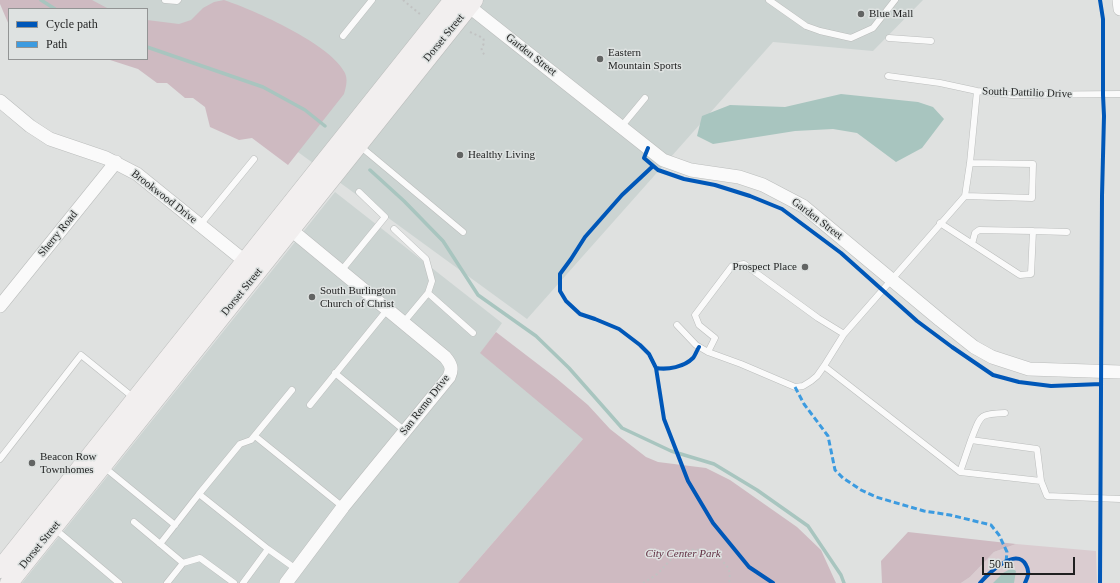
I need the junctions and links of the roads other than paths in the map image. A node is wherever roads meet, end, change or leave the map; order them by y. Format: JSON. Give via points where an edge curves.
{"nodes":[{"id":1,"x":165,"y":0,"type":"edge"},
{"id":2,"x":178,"y":0,"type":"edge"},
{"id":3,"x":372,"y":0,"type":"edge"},
{"id":4,"x":769,"y":0,"type":"edge"},
{"id":5,"x":895,"y":0,"type":"edge"},
{"id":6,"x":1119,"y":0,"type":"edge"},
{"id":7,"x":464,"y":2,"type":"edge"},
{"id":8,"x":1120,"y":9,"type":"edge"},
{"id":9,"x":343,"y":36,"type":"dead end"},
{"id":10,"x":889,"y":38,"type":"dead end"},
{"id":11,"x":930,"y":41,"type":"dead end"},
{"id":12,"x":888,"y":76,"type":"dead end"},
{"id":13,"x":977,"y":91,"type":"junction"},
{"id":14,"x":1120,"y":94,"type":"edge"},
{"id":15,"x":645,"y":98,"type":"dead end"},
{"id":16,"x":0,"y":101,"type":"edge"},
{"id":17,"x":621,"y":127,"type":"junction"},
{"id":18,"x":358,"y":145,"type":"junction"},
{"id":19,"x":254,"y":159,"type":"dead end"},
{"id":20,"x":116,"y":162,"type":"junction"},
{"id":21,"x":970,"y":163,"type":"junction"},
{"id":22,"x":359,"y":192,"type":"dead end"},
{"id":23,"x":964,"y":196,"type":"junction"},
{"id":24,"x":940,"y":223,"type":"junction"},
{"id":25,"x":200,"y":225,"type":"junction"},
{"id":26,"x":285,"y":225,"type":"junction"},
{"id":27,"x":394,"y":229,"type":"dead end"},
{"id":28,"x":1032,"y":231,"type":"junction"},
{"id":29,"x":463,"y":232,"type":"dead end"},
{"id":30,"x":1067,"y":232,"type":"dead end"},
{"id":31,"x":972,"y":244,"type":"junction"},
{"id":32,"x":251,"y":267,"type":"junction"},
{"id":33,"x":341,"y":271,"type":"junction"},
{"id":34,"x":891,"y":280,"type":"junction"},
{"id":35,"x":428,"y":293,"type":"junction"},
{"id":36,"x":0,"y":306,"type":"edge"},
{"id":37,"x":387,"y":310,"type":"junction"},
{"id":38,"x":403,"y":323,"type":"junction"},
{"id":39,"x":677,"y":325,"type":"dead end"},
{"id":40,"x":473,"y":333,"type":"dead end"},
{"id":41,"x":844,"y":334,"type":"junction"},
{"id":42,"x":708,"y":352,"type":"junction"},
{"id":43,"x":824,"y":366,"type":"junction"},
{"id":44,"x":1120,"y":372,"type":"edge"},
{"id":45,"x":336,"y":374,"type":"junction"},
{"id":46,"x":292,"y":390,"type":"dead end"},
{"id":47,"x":135,"y":399,"type":"junction"},
{"id":48,"x":310,"y":405,"type":"dead end"},
{"id":49,"x":1005,"y":413,"type":"dead end"},
{"id":50,"x":405,"y":431,"type":"junction"},
{"id":51,"x":255,"y":436,"type":"junction"},
{"id":52,"x":971,"y":440,"type":"junction"},
{"id":53,"x":0,"y":459,"type":"edge"},
{"id":54,"x":102,"y":466,"type":"junction"},
{"id":55,"x":960,"y":472,"type":"junction"},
{"id":56,"x":1041,"y":481,"type":"junction"},
{"id":57,"x":199,"y":494,"type":"junction"},
{"id":58,"x":1120,"y":499,"type":"edge"},
{"id":59,"x":343,"y":507,"type":"junction"},
{"id":60,"x":134,"y":522,"type":"dead end"},
{"id":61,"x":175,"y":525,"type":"junction"},
{"id":62,"x":53,"y":528,"type":"junction"},
{"id":63,"x":160,"y":544,"type":"junction"},
{"id":64,"x":268,"y":548,"type":"junction"},
{"id":65,"x":183,"y":563,"type":"junction"},
{"id":66,"x":0,"y":568,"type":"edge"},
{"id":67,"x":296,"y":569,"type":"junction"},
{"id":68,"x":9,"y":583,"type":"edge"},
{"id":69,"x":119,"y":583,"type":"edge"},
{"id":70,"x":168,"y":583,"type":"edge"},
{"id":71,"x":234,"y":583,"type":"edge"},
{"id":72,"x":243,"y":583,"type":"edge"},
{"id":73,"x":286,"y":583,"type":"edge"}],
"edges":[{"from":1,"to":2,"type":"lane"},
{"from":3,"to":9,"type":"lane"},
{"from":4,"to":5,"type":"lane","via":[[806,26],[852,38],[873,28]]},
{"from":6,"to":8,"type":"street"},
{"from":7,"to":17,"type":"street","name":"Garden Street"},
{"from":7,"to":18,"type":"main road","name":"Dorset Street"},
{"from":7,"to":26,"type":"main road","name":"Dorset Street"},
{"from":10,"to":11,"type":"lane"},
{"from":12,"to":13,"type":"lane","name":"South Dattilio Drive"},
{"from":13,"to":14,"type":"lane","name":"South Dattilio Drive","via":[[1012,94]]},
{"from":13,"to":21,"type":"lane"},
{"from":15,"to":17,"type":"lane"},
{"from":16,"to":20,"type":"street","name":"Brookwood Drive","via":[[50,139]]},
{"from":17,"to":34,"type":"street","name":"Garden Street","via":[[663,160],[676,166],[739,177],[763,185],[803,206]]},
{"from":18,"to":26,"type":"main road","name":"Dorset Street"},
{"from":18,"to":29,"type":"lane"},
{"from":19,"to":25,"type":"lane"},
{"from":20,"to":25,"type":"street","name":"Brookwood Drive","via":[[137,174]]},
{"from":20,"to":36,"type":"street","name":"Sherry Road"},
{"from":21,"to":23,"type":"lane"},
{"from":21,"to":23,"type":"lane","via":[[1033,164],[1032,198]]},
{"from":22,"to":33,"type":"lane","via":[[385,216]]},
{"from":23,"to":24,"type":"lane"},
{"from":24,"to":31,"type":"lane"},
{"from":24,"to":34,"type":"lane"},
{"from":25,"to":32,"type":"street","name":"Brookwood Drive"},
{"from":26,"to":32,"type":"main road","name":"Dorset Street"},
{"from":26,"to":33,"type":"street","name":"San Remo Drive"},
{"from":27,"to":35,"type":"lane","via":[[426,259],[432,281]]},
{"from":28,"to":30,"type":"lane"},
{"from":28,"to":31,"type":"lane","via":[[979,230],[974,233]]},
{"from":28,"to":31,"type":"lane","via":[[1031,274],[1020,275]]},
{"from":32,"to":47,"type":"main road","name":"Dorset Street"},
{"from":32,"to":54,"type":"main road","name":"Dorset Street"},
{"from":33,"to":37,"type":"street","name":"San Remo Drive"},
{"from":34,"to":41,"type":"lane"},
{"from":34,"to":44,"type":"street","name":"Garden Street","via":[[974,347],[992,357],[1029,369]]},
{"from":35,"to":38,"type":"lane"},
{"from":35,"to":40,"type":"lane"},
{"from":37,"to":38,"type":"street","name":"San Remo Drive"},
{"from":37,"to":45,"type":"lane"},
{"from":38,"to":50,"type":"street","name":"San Remo Drive","via":[[446,357],[452,372]]},
{"from":39,"to":42,"type":"lane","via":[[696,345]]},
{"from":41,"to":42,"type":"lane","via":[[744,264],[732,266],[695,315],[699,325],[715,338]]},
{"from":41,"to":43,"type":"lane"},
{"from":42,"to":43,"type":"lane","via":[[795,387],[811,381]]},
{"from":43,"to":55,"type":"lane"},
{"from":45,"to":48,"type":"lane"},
{"from":45,"to":50,"type":"lane"},
{"from":46,"to":51,"type":"lane"},
{"from":47,"to":53,"type":"lane","via":[[81,355]]},
{"from":47,"to":66,"type":"main road","name":"Dorset Street"},
{"from":49,"to":52,"type":"lane","via":[[988,413],[980,418]]},
{"from":50,"to":59,"type":"street","name":"San Remo Drive"},
{"from":51,"to":57,"type":"lane","via":[[240,444]]},
{"from":51,"to":59,"type":"lane"},
{"from":52,"to":55,"type":"lane"},
{"from":52,"to":56,"type":"lane","via":[[1037,449]]},
{"from":54,"to":61,"type":"lane"},
{"from":54,"to":62,"type":"main road","name":"Dorset Street"},
{"from":55,"to":56,"type":"lane"},
{"from":56,"to":58,"type":"lane","via":[[1047,496]]},
{"from":57,"to":61,"type":"lane"},
{"from":57,"to":64,"type":"lane"},
{"from":59,"to":67,"type":"street","name":"San Remo Drive"},
{"from":60,"to":63,"type":"lane"},
{"from":61,"to":63,"type":"lane"},
{"from":62,"to":68,"type":"main road","name":"Dorset Street"},
{"from":62,"to":69,"type":"lane"},
{"from":63,"to":65,"type":"lane"},
{"from":64,"to":67,"type":"lane"},
{"from":64,"to":72,"type":"lane"},
{"from":65,"to":70,"type":"lane"},
{"from":65,"to":71,"type":"lane","via":[[200,558]]},
{"from":67,"to":73,"type":"street","name":"San Remo Drive"}]}
